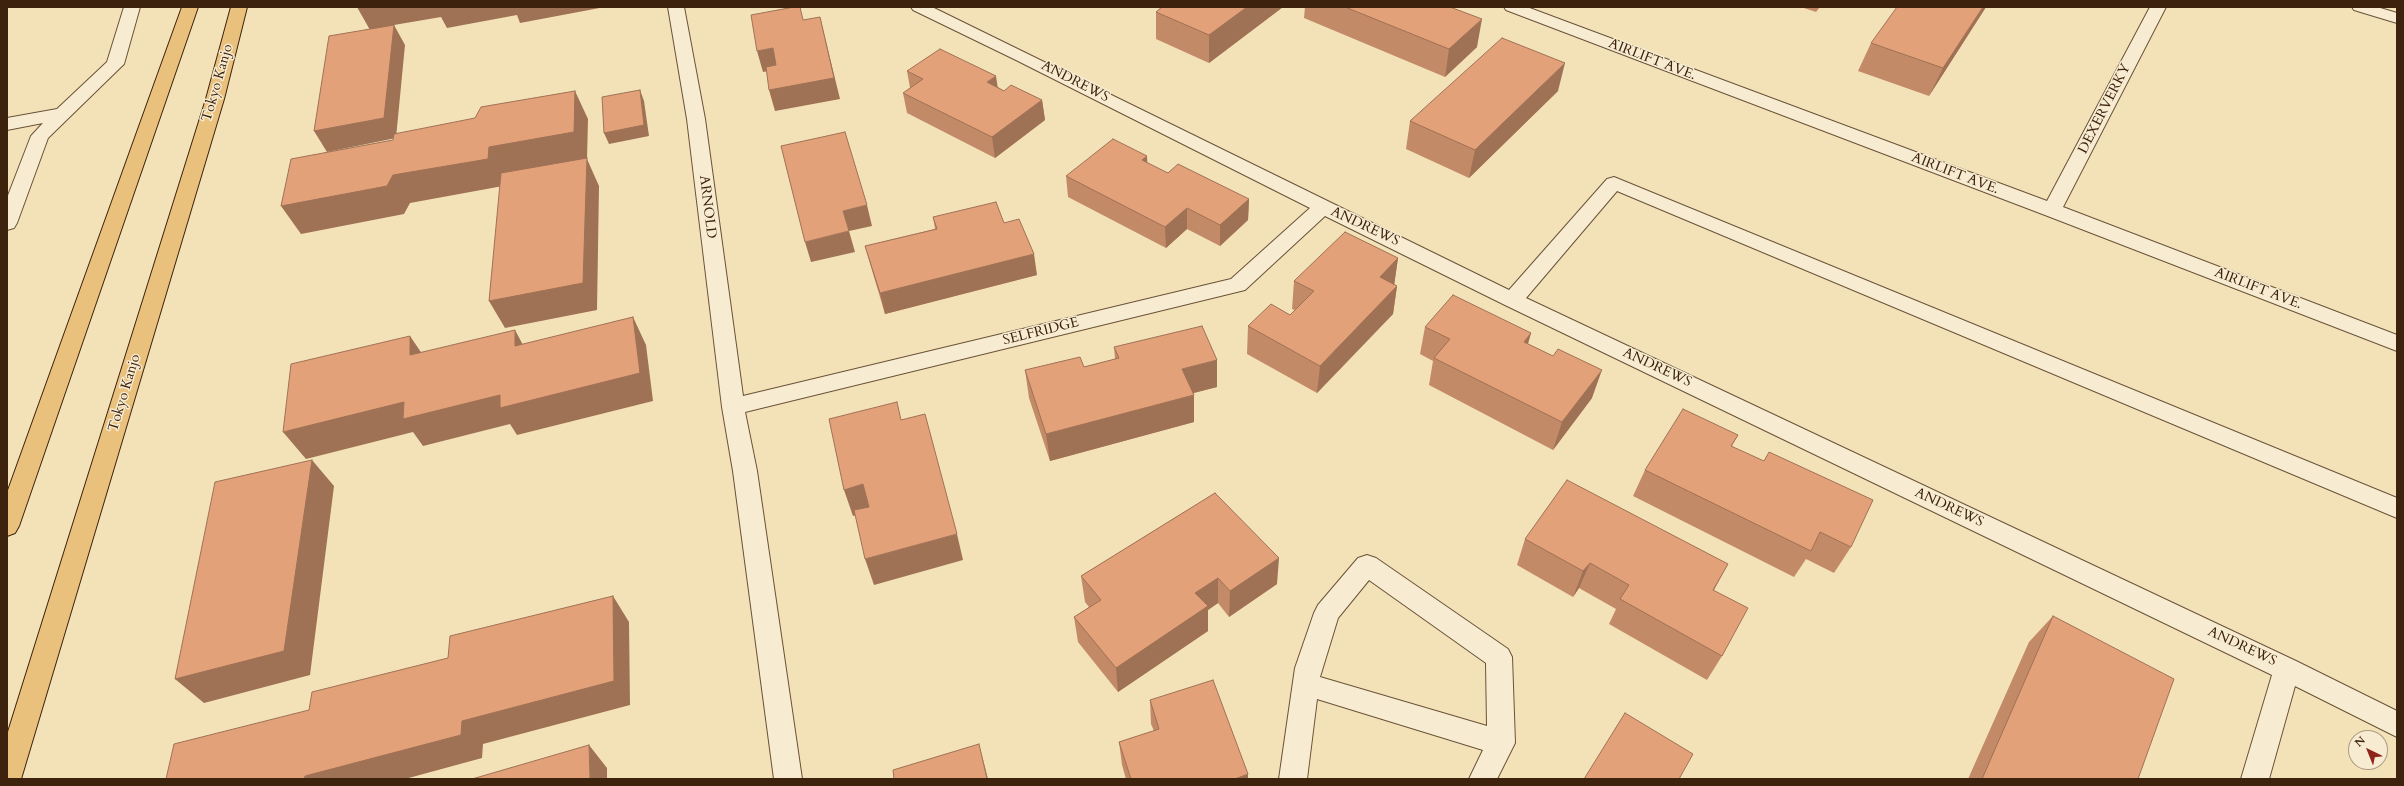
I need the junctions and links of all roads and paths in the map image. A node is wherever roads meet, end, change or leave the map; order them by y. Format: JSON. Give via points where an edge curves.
{"nodes":[{"id":1,"x":132,"y":7,"type":"edge"},
{"id":2,"x":190,"y":7,"type":"edge"},
{"id":3,"x":239,"y":7,"type":"edge"},
{"id":4,"x":676,"y":7,"type":"edge"},
{"id":5,"x":919,"y":7,"type":"edge"},
{"id":6,"x":1512,"y":7,"type":"edge"},
{"id":7,"x":2158,"y":7,"type":"edge"},
{"id":8,"x":2360,"y":7,"type":"edge"},
{"id":9,"x":2397,"y":18,"type":"edge"},
{"id":10,"x":62,"y":114,"type":"junction"},
{"id":11,"x":7,"y":124,"type":"edge"},
{"id":12,"x":1323,"y":207,"type":"junction"},
{"id":13,"x":2052,"y":210,"type":"junction"},
{"id":14,"x":7,"y":223,"type":"edge"},
{"id":15,"x":1512,"y":300,"type":"junction"},
{"id":16,"x":2397,"y":343,"type":"edge"},
{"id":17,"x":733,"y":407,"type":"junction"},
{"id":18,"x":2397,"y":508,"type":"edge"},
{"id":19,"x":7,"y":526,"type":"edge"},
{"id":20,"x":2287,"y":668,"type":"junction"},
{"id":21,"x":1305,"y":684,"type":"junction"},
{"id":22,"x":2397,"y":726,"type":"edge"},
{"id":23,"x":1501,"y":743,"type":"junction"},
{"id":24,"x":7,"y":779,"type":"edge"},
{"id":25,"x":788,"y":779,"type":"edge"},
{"id":26,"x":1293,"y":779,"type":"edge"},
{"id":27,"x":1483,"y":779,"type":"edge"},
{"id":28,"x":2255,"y":779,"type":"edge"}],
"edges":[{"from":1,"to":10,"type":"lane","via":[[115,64]]},
{"from":2,"to":19,"type":"highway"},
{"from":3,"to":24,"type":"highway","name":"Tokyo Kanjo","via":[[215,99]]},
{"from":4,"to":17,"type":"lane","name":"ARNOLD","via":[[696,119]]},
{"from":5,"to":12,"type":"lane","name":"ANDREWS"},
{"from":6,"to":13,"type":"lane","name":"AIRLIFT AVE."},
{"from":7,"to":13,"type":"lane","name":"DEXERVERKY"},
{"from":8,"to":9,"type":"lane"},
{"from":10,"to":11,"type":"lane"},
{"from":10,"to":14,"type":"lane","via":[[40,136]]},
{"from":12,"to":15,"type":"lane","name":"ANDREWS"},
{"from":12,"to":17,"type":"lane","name":"SELFRIDGE","via":[[1238,285]]},
{"from":13,"to":16,"type":"lane","name":"AIRLIFT AVE."},
{"from":15,"to":18,"type":"lane","via":[[1614,182]]},
{"from":15,"to":20,"type":"lane","name":"ANDREWS"},
{"from":17,"to":25,"type":"lane","name":"ARNOLD","via":[[745,471]]},
{"from":20,"to":22,"type":"lane","name":"ANDREWS"},
{"from":20,"to":28,"type":"lane"},
{"from":21,"to":23,"type":"lane"},
{"from":21,"to":23,"type":"lane","via":[[1327,613],[1367,565],[1499,657]]},
{"from":21,"to":26,"type":"lane"},
{"from":23,"to":27,"type":"lane"}]}
